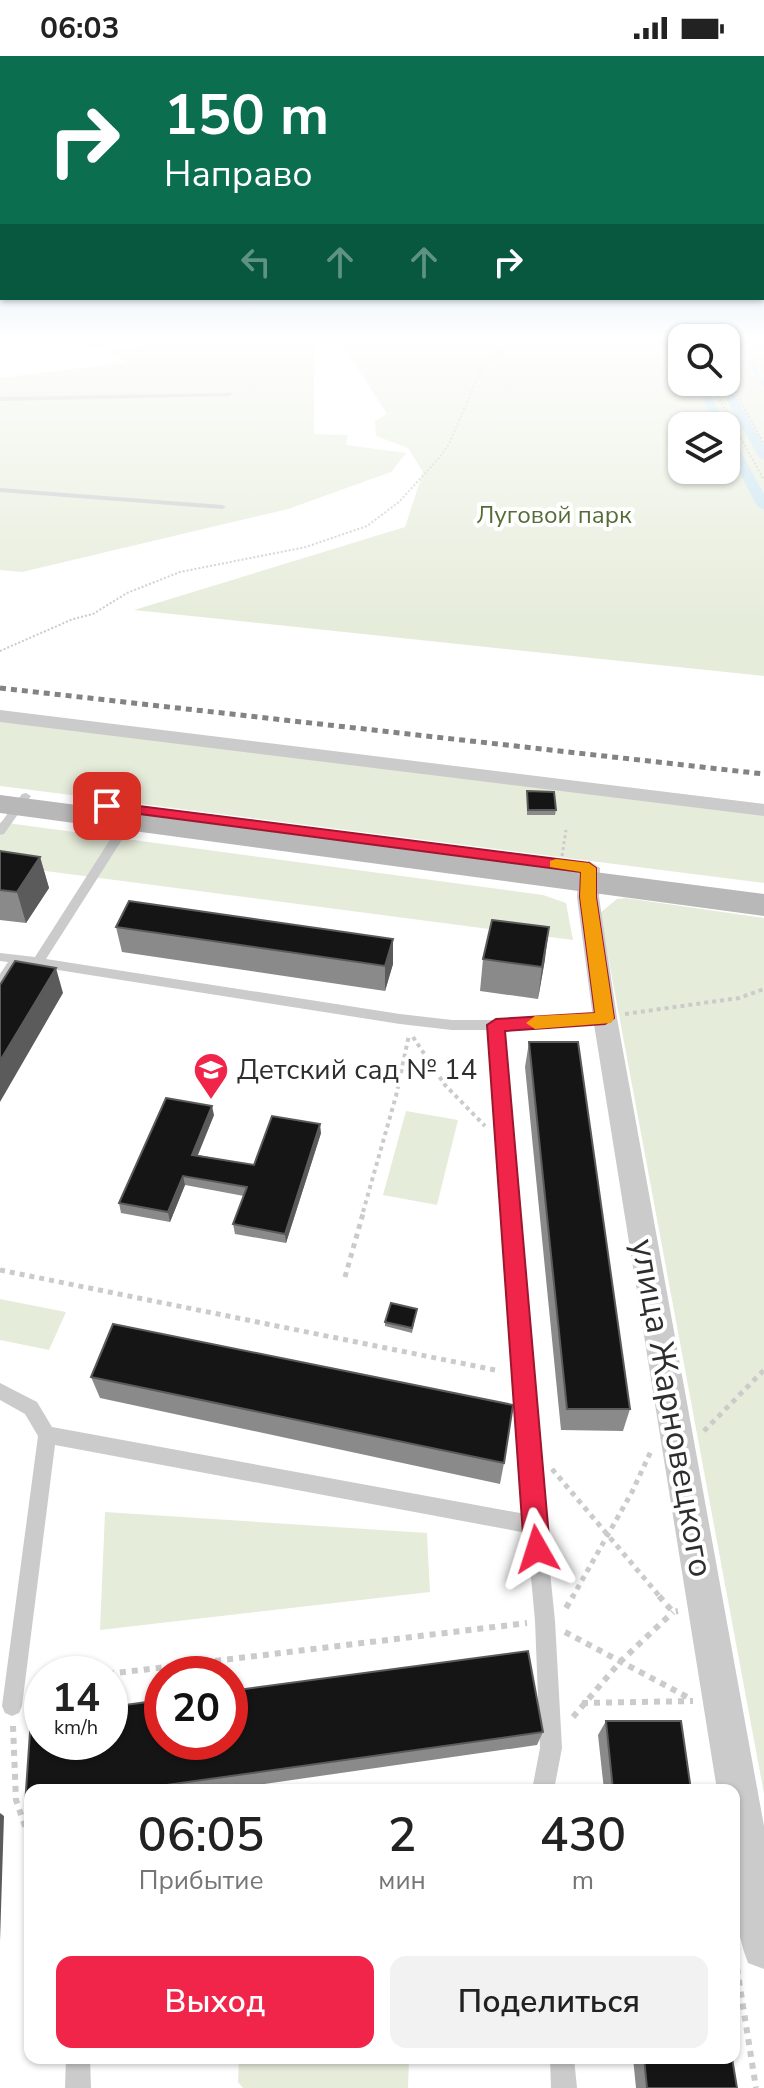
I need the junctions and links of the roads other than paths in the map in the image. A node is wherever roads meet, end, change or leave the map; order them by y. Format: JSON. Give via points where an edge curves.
{"nodes":[{"id":1,"x":0,"y":490,"type":"edge"},
{"id":2,"x":222,"y":507,"type":"dead end"},
{"id":3,"x":0,"y":716,"type":"edge"},
{"id":4,"x":9,"y":806,"type":"edge"},
{"id":5,"x":764,"y":810,"type":"edge"},
{"id":6,"x":131,"y":816,"type":"junction"},
{"id":7,"x":580,"y":868,"type":"junction"},
{"id":8,"x":764,"y":891,"type":"edge"},
{"id":9,"x":764,"y":905,"type":"edge"},
{"id":10,"x":0,"y":957,"type":"edge"},
{"id":11,"x":16,"y":960,"type":"junction"},
{"id":12,"x":38,"y":962,"type":"junction"},
{"id":13,"x":0,"y":984,"type":"edge"},
{"id":14,"x":605,"y":1018,"type":"junction"},
{"id":15,"x":496,"y":1025,"type":"junction"},
{"id":16,"x":0,"y":1391,"type":"edge"},
{"id":17,"x":47,"y":1435,"type":"junction"},
{"id":18,"x":534,"y":1525,"type":"junction"},
{"id":19,"x":12,"y":1706,"type":"road end"},
{"id":20,"x":544,"y":1784,"type":"edge"},
{"id":21,"x":726,"y":1784,"type":"edge"},
{"id":22,"x":740,"y":1882,"type":"edge"},
{"id":23,"x":750,"y":1954,"type":"edge"},
{"id":24,"x":78,"y":2064,"type":"edge"},
{"id":25,"x":562,"y":2064,"type":"edge"},
{"id":26,"x":78,"y":2088,"type":"edge"},
{"id":27,"x":564,"y":2088,"type":"edge"}],
"edges":[{"from":1,"to":2,"type":"lane"},
{"from":3,"to":5,"type":"street"},
{"from":4,"to":6,"type":"street"},
{"from":6,"to":7,"type":"street"},
{"from":6,"to":12,"type":"lane"},
{"from":7,"to":8,"type":"street"},
{"from":7,"to":9,"type":"street"},
{"from":7,"to":14,"type":"street","name":"улица Жарновецкого"},
{"from":10,"to":11,"type":"lane"},
{"from":11,"to":12,"type":"lane"},
{"from":11,"to":13,"type":"lane"},
{"from":12,"to":15,"type":"lane","via":[[400,1019]]},
{"from":14,"to":15,"type":"lane"},
{"from":14,"to":21,"type":"street","name":"улица Жарновецкого","via":[[678,1438]]},
{"from":15,"to":18,"type":"lane"},
{"from":16,"to":17,"type":"lane","via":[[31,1408]]},
{"from":17,"to":18,"type":"lane"},
{"from":17,"to":19,"type":"lane"},
{"from":18,"to":20,"type":"lane","via":[[551,1748]]},
{"from":22,"to":23,"type":"street","name":"улица Жарновецкого"},
{"from":24,"to":26,"type":"lane"},
{"from":25,"to":27,"type":"lane"}]}
